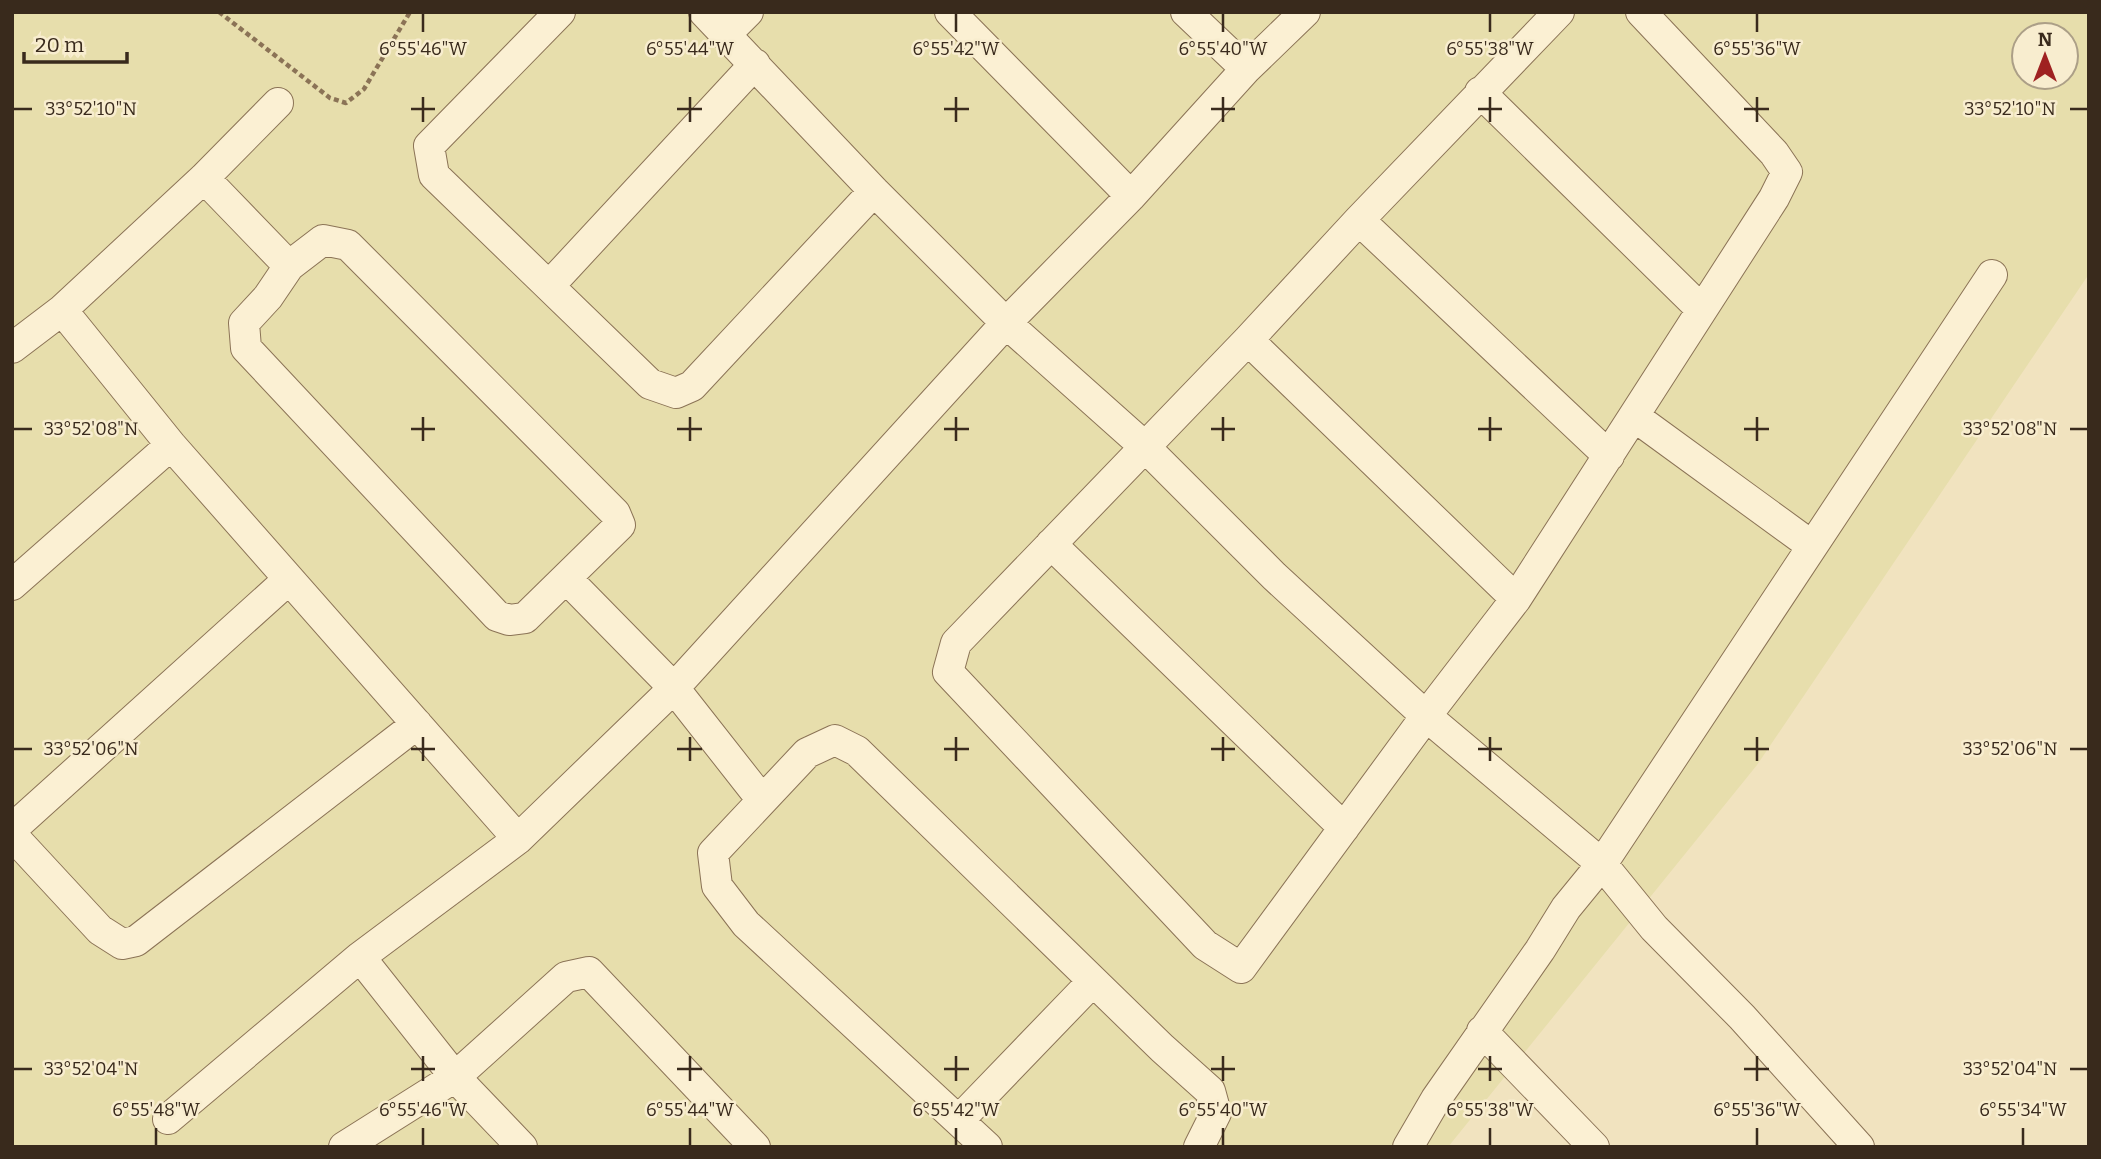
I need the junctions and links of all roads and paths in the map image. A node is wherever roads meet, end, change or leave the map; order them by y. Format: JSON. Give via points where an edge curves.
{"nodes":[{"id":1,"x":219,"y":12,"type":"edge"},
{"id":2,"x":410,"y":12,"type":"edge"},
{"id":3,"x":560,"y":12,"type":"edge"},
{"id":4,"x":704,"y":12,"type":"edge"},
{"id":5,"x":748,"y":12,"type":"edge"},
{"id":6,"x":950,"y":12,"type":"edge"},
{"id":7,"x":1186,"y":12,"type":"edge"},
{"id":8,"x":1306,"y":12,"type":"edge"},
{"id":9,"x":1559,"y":12,"type":"edge"},
{"id":10,"x":1642,"y":12,"type":"edge"},
{"id":11,"x":726,"y":35,"type":"junction"},
{"id":12,"x":755,"y":64,"type":"junction"},
{"id":13,"x":1247,"y":69,"type":"junction"},
{"id":14,"x":1480,"y":92,"type":"junction"},
{"id":15,"x":278,"y":103,"type":"dead end"},
{"id":16,"x":204,"y":177,"type":"junction"},
{"id":17,"x":874,"y":191,"type":"junction"},
{"id":18,"x":1131,"y":196,"type":"junction"},
{"id":19,"x":1359,"y":219,"type":"junction"},
{"id":20,"x":289,"y":266,"type":"junction"},
{"id":21,"x":1992,"y":275,"type":"dead end"},
{"id":22,"x":549,"y":286,"type":"junction"},
{"id":23,"x":62,"y":310,"type":"junction"},
{"id":24,"x":1702,"y":310,"type":"junction"},
{"id":25,"x":1006,"y":323,"type":"junction"},
{"id":26,"x":1248,"y":340,"type":"junction"},
{"id":27,"x":12,"y":348,"type":"edge"},
{"id":28,"x":1635,"y":417,"type":"junction"},
{"id":29,"x":171,"y":445,"type":"junction"},
{"id":30,"x":1144,"y":446,"type":"junction"},
{"id":31,"x":1609,"y":456,"type":"junction"},
{"id":32,"x":1051,"y":544,"type":"junction"},
{"id":33,"x":1812,"y":547,"type":"junction"},
{"id":34,"x":566,"y":578,"type":"junction"},
{"id":35,"x":289,"y":579,"type":"junction"},
{"id":36,"x":12,"y":585,"type":"edge"},
{"id":37,"x":1516,"y":599,"type":"junction"},
{"id":38,"x":674,"y":688,"type":"junction"},
{"id":39,"x":1426,"y":716,"type":"junction"},
{"id":40,"x":417,"y":724,"type":"junction"},
{"id":41,"x":762,"y":800,"type":"junction"},
{"id":42,"x":12,"y":828,"type":"edge"},
{"id":43,"x":1344,"y":828,"type":"junction"},
{"id":44,"x":12,"y":835,"type":"edge"},
{"id":45,"x":517,"y":839,"type":"junction"},
{"id":46,"x":1602,"y":864,"type":"junction"},
{"id":47,"x":360,"y":957,"type":"junction"},
{"id":48,"x":1093,"y":981,"type":"junction"},
{"id":49,"x":1482,"y":1031,"type":"junction"},
{"id":50,"x":455,"y":1077,"type":"junction"},
{"id":51,"x":168,"y":1119,"type":"dead end"},
{"id":52,"x":960,"y":1119,"type":"junction"},
{"id":53,"x":344,"y":1147,"type":"edge"},
{"id":54,"x":522,"y":1147,"type":"edge"},
{"id":55,"x":755,"y":1147,"type":"edge"},
{"id":56,"x":987,"y":1147,"type":"edge"},
{"id":57,"x":1199,"y":1147,"type":"edge"},
{"id":58,"x":1408,"y":1147,"type":"edge"},
{"id":59,"x":1594,"y":1147,"type":"edge"},
{"id":60,"x":1859,"y":1147,"type":"edge"}],
"edges":[{"from":1,"to":2,"type":"path","via":[[330,98],[346,103],[364,89]]},
{"from":3,"to":22,"type":"street","via":[[429,146],[435,175]]},
{"from":4,"to":11,"type":"street"},
{"from":5,"to":11,"type":"street"},
{"from":6,"to":18,"type":"street"},
{"from":7,"to":13,"type":"street"},
{"from":8,"to":13,"type":"street"},
{"from":9,"to":14,"type":"street"},
{"from":10,"to":24,"type":"street","via":[[1787,172]]},
{"from":11,"to":12,"type":"street"},
{"from":12,"to":17,"type":"street"},
{"from":12,"to":22,"type":"street"},
{"from":13,"to":18,"type":"street"},
{"from":14,"to":19,"type":"street"},
{"from":14,"to":24,"type":"street"},
{"from":15,"to":16,"type":"street"},
{"from":16,"to":20,"type":"street"},
{"from":16,"to":23,"type":"street"},
{"from":17,"to":22,"type":"street","via":[[692,386],[676,393],[650,384]]},
{"from":17,"to":25,"type":"street"},
{"from":18,"to":25,"type":"street"},
{"from":19,"to":26,"type":"street"},
{"from":19,"to":31,"type":"street"},
{"from":20,"to":34,"type":"street","via":[[323,240],[348,245],[615,513],[620,525]]},
{"from":20,"to":34,"type":"street","via":[[244,323],[246,348],[497,616],[525,618]]},
{"from":21,"to":33,"type":"street"},
{"from":23,"to":27,"type":"street"},
{"from":23,"to":29,"type":"street"},
{"from":24,"to":28,"type":"street"},
{"from":25,"to":30,"type":"street"},
{"from":25,"to":38,"type":"street"},
{"from":26,"to":30,"type":"street"},
{"from":26,"to":37,"type":"street"},
{"from":28,"to":31,"type":"street"},
{"from":28,"to":33,"type":"street"},
{"from":29,"to":35,"type":"street"},
{"from":29,"to":36,"type":"street"},
{"from":30,"to":32,"type":"street"},
{"from":30,"to":39,"type":"street","via":[[1274,576]]},
{"from":31,"to":37,"type":"street"},
{"from":32,"to":43,"type":"street"},
{"from":32,"to":43,"type":"street","via":[[956,643],[948,672],[1205,945],[1241,968]]},
{"from":33,"to":46,"type":"street"},
{"from":34,"to":38,"type":"street"},
{"from":35,"to":40,"type":"street"},
{"from":35,"to":42,"type":"street"},
{"from":37,"to":39,"type":"street"},
{"from":38,"to":41,"type":"street"},
{"from":38,"to":45,"type":"street"},
{"from":39,"to":43,"type":"street"},
{"from":39,"to":46,"type":"street"},
{"from":40,"to":44,"type":"street","via":[[136,941],[122,944],[100,930]]},
{"from":40,"to":45,"type":"street"},
{"from":41,"to":48,"type":"street","via":[[807,752],[835,740],[857,751]]},
{"from":41,"to":52,"type":"street","via":[[712,853],[717,886],[746,923]]},
{"from":45,"to":47,"type":"street"},
{"from":46,"to":49,"type":"street","via":[[1566,908]]},
{"from":46,"to":60,"type":"street","via":[[1654,928]]},
{"from":47,"to":50,"type":"street"},
{"from":47,"to":51,"type":"street"},
{"from":48,"to":52,"type":"street"},
{"from":48,"to":57,"type":"street","via":[[1210,1091],[1216,1113]]},
{"from":49,"to":58,"type":"street"},
{"from":49,"to":59,"type":"street"},
{"from":50,"to":53,"type":"street"},
{"from":50,"to":54,"type":"street"},
{"from":50,"to":55,"type":"street","via":[[566,977],[589,972]]},
{"from":52,"to":56,"type":"street"}]}
